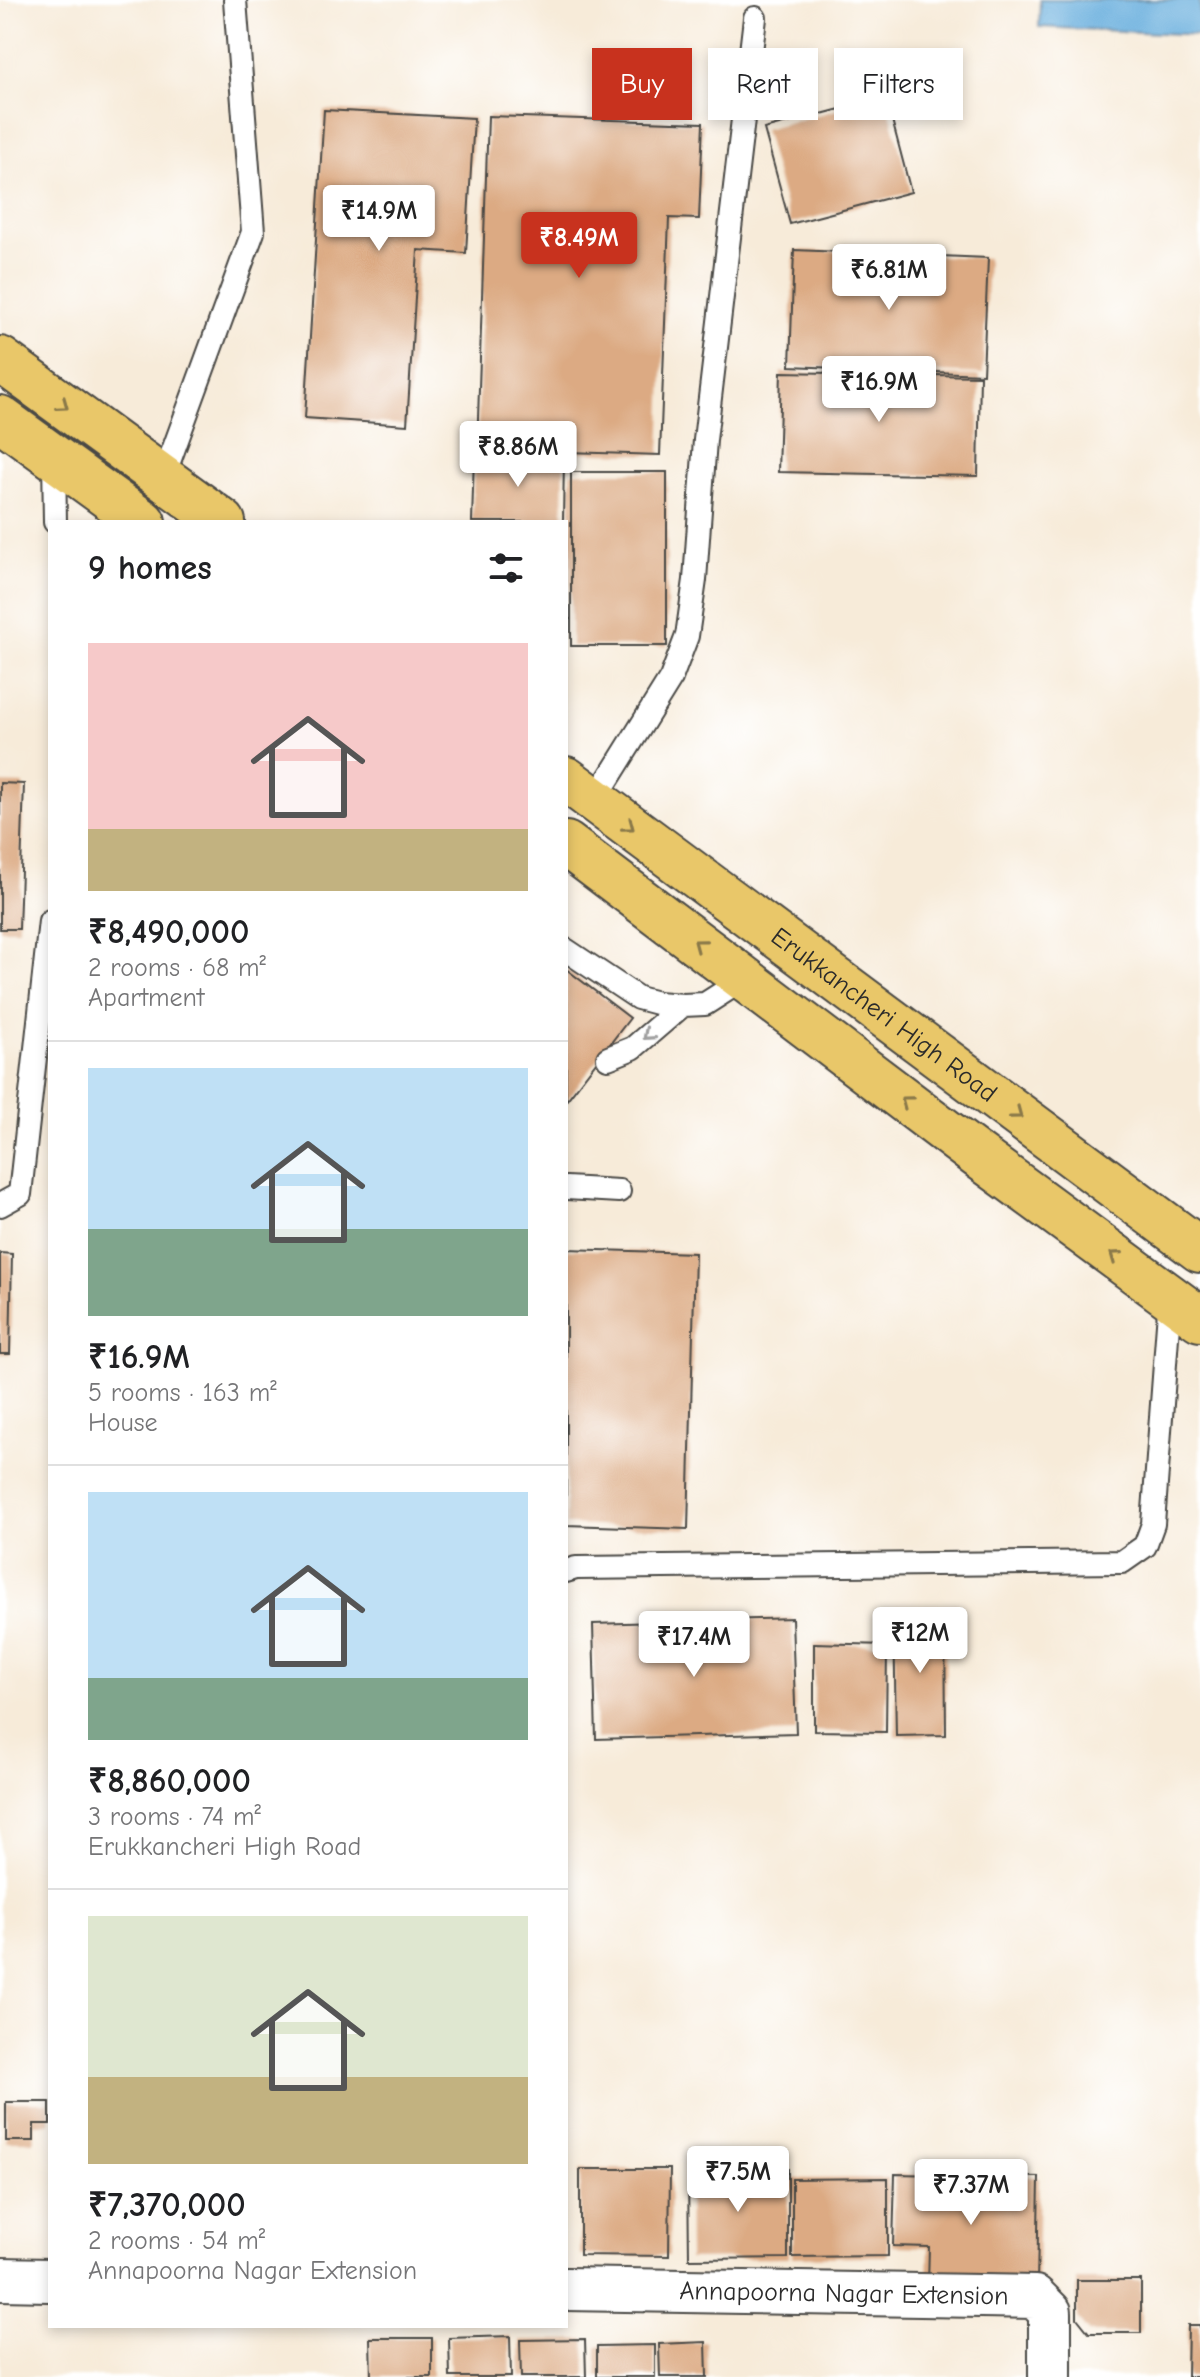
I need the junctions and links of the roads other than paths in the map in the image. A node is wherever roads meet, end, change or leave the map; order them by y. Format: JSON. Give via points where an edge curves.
{"nodes":[{"id":1,"x":235,"y":0,"type":"edge"},
{"id":2,"x":755,"y":18,"type":"dead end"},
{"id":3,"x":0,"y":359,"type":"edge"},
{"id":4,"x":0,"y":418,"type":"edge"},
{"id":5,"x":54,"y":458,"type":"junction"},
{"id":6,"x":163,"y":478,"type":"junction"},
{"id":7,"x":55,"y":520,"type":"edge"},
{"id":8,"x":140,"y":520,"type":"edge"},
{"id":9,"x":220,"y":520,"type":"edge"},
{"id":10,"x":580,"y":790,"type":"edge"},
{"id":11,"x":568,"y":846,"type":"edge"},
{"id":12,"x":48,"y":939,"type":"edge"},
{"id":13,"x":568,"y":951,"type":"edge"},
{"id":14,"x":744,"y":979,"type":"junction"},
{"id":15,"x":683,"y":1005,"type":"junction"},
{"id":16,"x":608,"y":1058,"type":"dead end"},
{"id":17,"x":568,"y":1188,"type":"edge"},
{"id":18,"x":619,"y":1191,"type":"dead end"},
{"id":19,"x":0,"y":1205,"type":"edge"},
{"id":20,"x":1200,"y":1250,"type":"edge"},
{"id":21,"x":1185,"y":1308,"type":"edge"},
{"id":22,"x":568,"y":1570,"type":"edge"},
{"id":23,"x":0,"y":2279,"type":"edge"},
{"id":24,"x":48,"y":2280,"type":"edge"},
{"id":25,"x":568,"y":2289,"type":"edge"},
{"id":26,"x":1050,"y":2377,"type":"edge"}],
"edges":[{"from":1,"to":6,"type":"lane","via":[[253,232]]},
{"from":2,"to":10,"type":"lane","via":[[687,636],[671,678]]},
{"from":3,"to":6,"type":"main road","one_way":true},
{"from":4,"to":5,"type":"main road"},
{"from":5,"to":7,"type":"lane"},
{"from":5,"to":8,"type":"main road"},
{"from":6,"to":9,"type":"main road"},
{"from":10,"to":20,"type":"main road","name":"Erukkancheri High Road","one_way":true},
{"from":14,"to":11,"type":"main road","one_way":true},
{"from":12,"to":19,"type":"lane","via":[[20,1194]]},
{"from":13,"to":15,"type":"lane","via":[[638,998]]},
{"from":14,"to":15,"type":"lane","via":[[705,1004]]},
{"from":21,"to":14,"type":"main road","one_way":true},
{"from":15,"to":16,"type":"lane","one_way":true,"via":[[633,1048]]},
{"from":17,"to":18,"type":"lane"},
{"from":21,"to":22,"type":"lane","via":[[1153,1524],[1145,1546],[1122,1562]]},
{"from":23,"to":24,"type":"street"},
{"from":25,"to":26,"type":"street","name":"Annapoorna Nagar Extension","via":[[1035,2297],[1050,2312]]}]}
